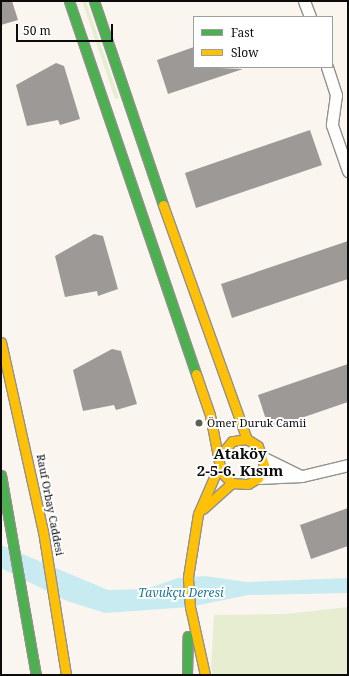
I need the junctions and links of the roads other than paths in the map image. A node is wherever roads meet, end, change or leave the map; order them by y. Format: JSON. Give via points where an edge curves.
{"nodes":[{"id":1,"x":69,"y":1,"type":"edge"},
{"id":2,"x":94,"y":1,"type":"edge"},
{"id":3,"x":304,"y":1,"type":"edge"},
{"id":4,"x":310,"y":16,"type":"edge"},
{"id":5,"x":327,"y":68,"type":"edge"},
{"id":6,"x":126,"y":102,"type":"junction"},
{"id":7,"x":110,"y":120,"type":"junction"},
{"id":8,"x":348,"y":171,"type":"edge"},
{"id":9,"x":200,"y":332,"type":"junction"},
{"id":10,"x":181,"y":338,"type":"junction"},
{"id":11,"x":1,"y":342,"type":"edge"},
{"id":12,"x":247,"y":439,"type":"junction"},
{"id":13,"x":264,"y":458,"type":"junction"},
{"id":14,"x":219,"y":462,"type":"junction"},
{"id":15,"x":348,"y":465,"type":"edge"},
{"id":16,"x":1,"y":475,"type":"edge"},
{"id":17,"x":302,"y":476,"type":"junction"},
{"id":18,"x":258,"y":478,"type":"junction"},
{"id":19,"x":232,"y":483,"type":"junction"},
{"id":20,"x":198,"y":514,"type":"junction"},
{"id":21,"x":1,"y":523,"type":"edge"},
{"id":22,"x":13,"y":533,"type":"junction"},
{"id":23,"x":190,"y":608,"type":"junction"},
{"id":24,"x":36,"y":675,"type":"edge"},
{"id":25,"x":66,"y":675,"type":"edge"},
{"id":26,"x":187,"y":675,"type":"edge"},
{"id":27,"x":205,"y":675,"type":"edge"}],
"edges":[{"from":1,"to":7,"type":"main road"},
{"from":2,"to":6,"type":"main road"},
{"from":3,"to":4,"type":"street"},
{"from":5,"to":8,"type":"street","via":[[336,95],[332,125]]},
{"from":6,"to":7,"type":"main road"},
{"from":6,"to":9,"type":"main road"},
{"from":7,"to":10,"type":"main road"},
{"from":9,"to":10,"type":"main road"},
{"from":9,"to":12,"type":"main road"},
{"from":10,"to":14,"type":"main road","via":[[210,415]]},
{"from":11,"to":25,"type":"main road","name":"Rauf Orbay Caddesi","via":[[43,531]]},
{"from":12,"to":13,"type":"main road","via":[[258,446]]},
{"from":12,"to":14,"type":"main road","via":[[232,440]]},
{"from":13,"to":17,"type":"street"},
{"from":13,"to":18,"type":"main road"},
{"from":14,"to":19,"type":"main road"},
{"from":14,"to":20,"type":"main road"},
{"from":15,"to":17,"type":"street"},
{"from":16,"to":22,"type":"main road"},
{"from":17,"to":18,"type":"street"},
{"from":18,"to":19,"type":"main road","via":[[248,484]]},
{"from":19,"to":20,"type":"main road"},
{"from":20,"to":23,"type":"main road","via":[[188,577]]},
{"from":21,"to":22,"type":"main road"},
{"from":22,"to":24,"type":"main road"},
{"from":23,"to":26,"type":"main road"},
{"from":23,"to":27,"type":"main road"}]}
